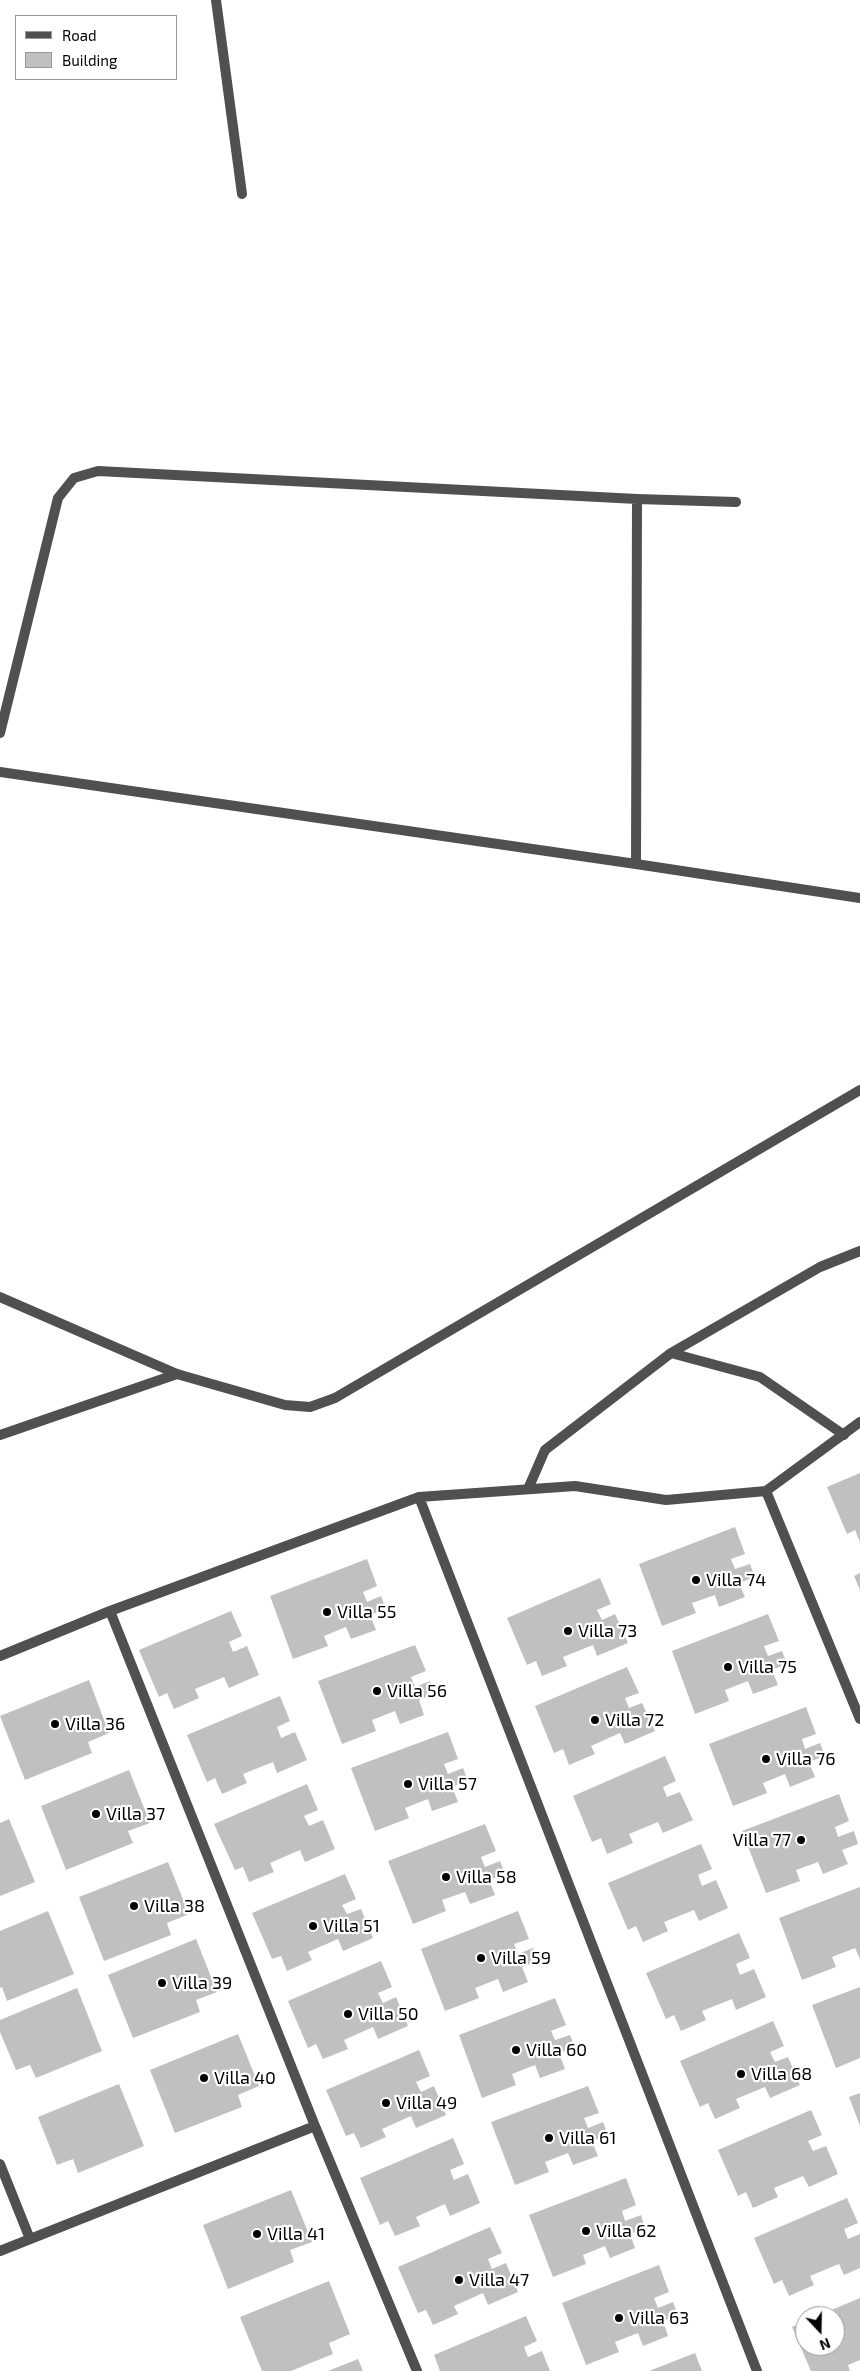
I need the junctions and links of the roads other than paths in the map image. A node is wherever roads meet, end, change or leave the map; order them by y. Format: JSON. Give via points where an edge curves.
{"nodes":[{"id":1,"x":216,"y":0,"type":"edge"},
{"id":2,"x":242,"y":194,"type":"dead end"},
{"id":3,"x":636,"y":499,"type":"junction"},
{"id":4,"x":736,"y":502,"type":"dead end"},
{"id":5,"x":0,"y":733,"type":"edge"},
{"id":6,"x":0,"y":772,"type":"edge"},
{"id":7,"x":636,"y":864,"type":"junction"},
{"id":8,"x":860,"y":898,"type":"edge"},
{"id":9,"x":860,"y":1090,"type":"edge"},
{"id":10,"x":860,"y":1251,"type":"edge"},
{"id":11,"x":0,"y":1297,"type":"edge"},
{"id":12,"x":671,"y":1353,"type":"junction"},
{"id":13,"x":177,"y":1374,"type":"junction"},
{"id":14,"x":860,"y":1422,"type":"edge"},
{"id":15,"x":0,"y":1435,"type":"edge"},
{"id":16,"x":844,"y":1435,"type":"junction"},
{"id":17,"x":528,"y":1489,"type":"junction"},
{"id":18,"x":766,"y":1491,"type":"junction"},
{"id":19,"x":419,"y":1497,"type":"junction"},
{"id":20,"x":110,"y":1611,"type":"junction"},
{"id":21,"x":0,"y":1656,"type":"edge"},
{"id":22,"x":860,"y":1719,"type":"edge"},
{"id":23,"x":315,"y":2126,"type":"junction"},
{"id":24,"x":0,"y":2164,"type":"edge"},
{"id":25,"x":30,"y":2239,"type":"junction"},
{"id":26,"x":0,"y":2251,"type":"edge"},
{"id":27,"x":417,"y":2371,"type":"edge"},
{"id":28,"x":757,"y":2371,"type":"edge"}],
"edges":[{"from":1,"to":2,"type":"street"},
{"from":3,"to":4,"type":"street"},
{"from":3,"to":5,"type":"street","via":[[98,471],[74,478],[58,498]]},
{"from":3,"to":7,"type":"street"},
{"from":6,"to":7,"type":"street"},
{"from":7,"to":8,"type":"street"},
{"from":9,"to":13,"type":"street","via":[[336,1398],[310,1407],[284,1405]]},
{"from":10,"to":12,"type":"street","via":[[820,1267]]},
{"from":11,"to":13,"type":"street"},
{"from":12,"to":16,"type":"street","via":[[760,1377]]},
{"from":12,"to":17,"type":"street","via":[[545,1450]]},
{"from":13,"to":15,"type":"street"},
{"from":14,"to":16,"type":"street"},
{"from":16,"to":18,"type":"street"},
{"from":17,"to":18,"type":"street","via":[[575,1486],[666,1500]]},
{"from":17,"to":19,"type":"street"},
{"from":18,"to":22,"type":"street"},
{"from":19,"to":20,"type":"street"},
{"from":19,"to":28,"type":"street"},
{"from":20,"to":21,"type":"street"},
{"from":20,"to":23,"type":"street"},
{"from":23,"to":25,"type":"street"},
{"from":23,"to":27,"type":"street"},
{"from":24,"to":25,"type":"street"},
{"from":25,"to":26,"type":"street"}]}
